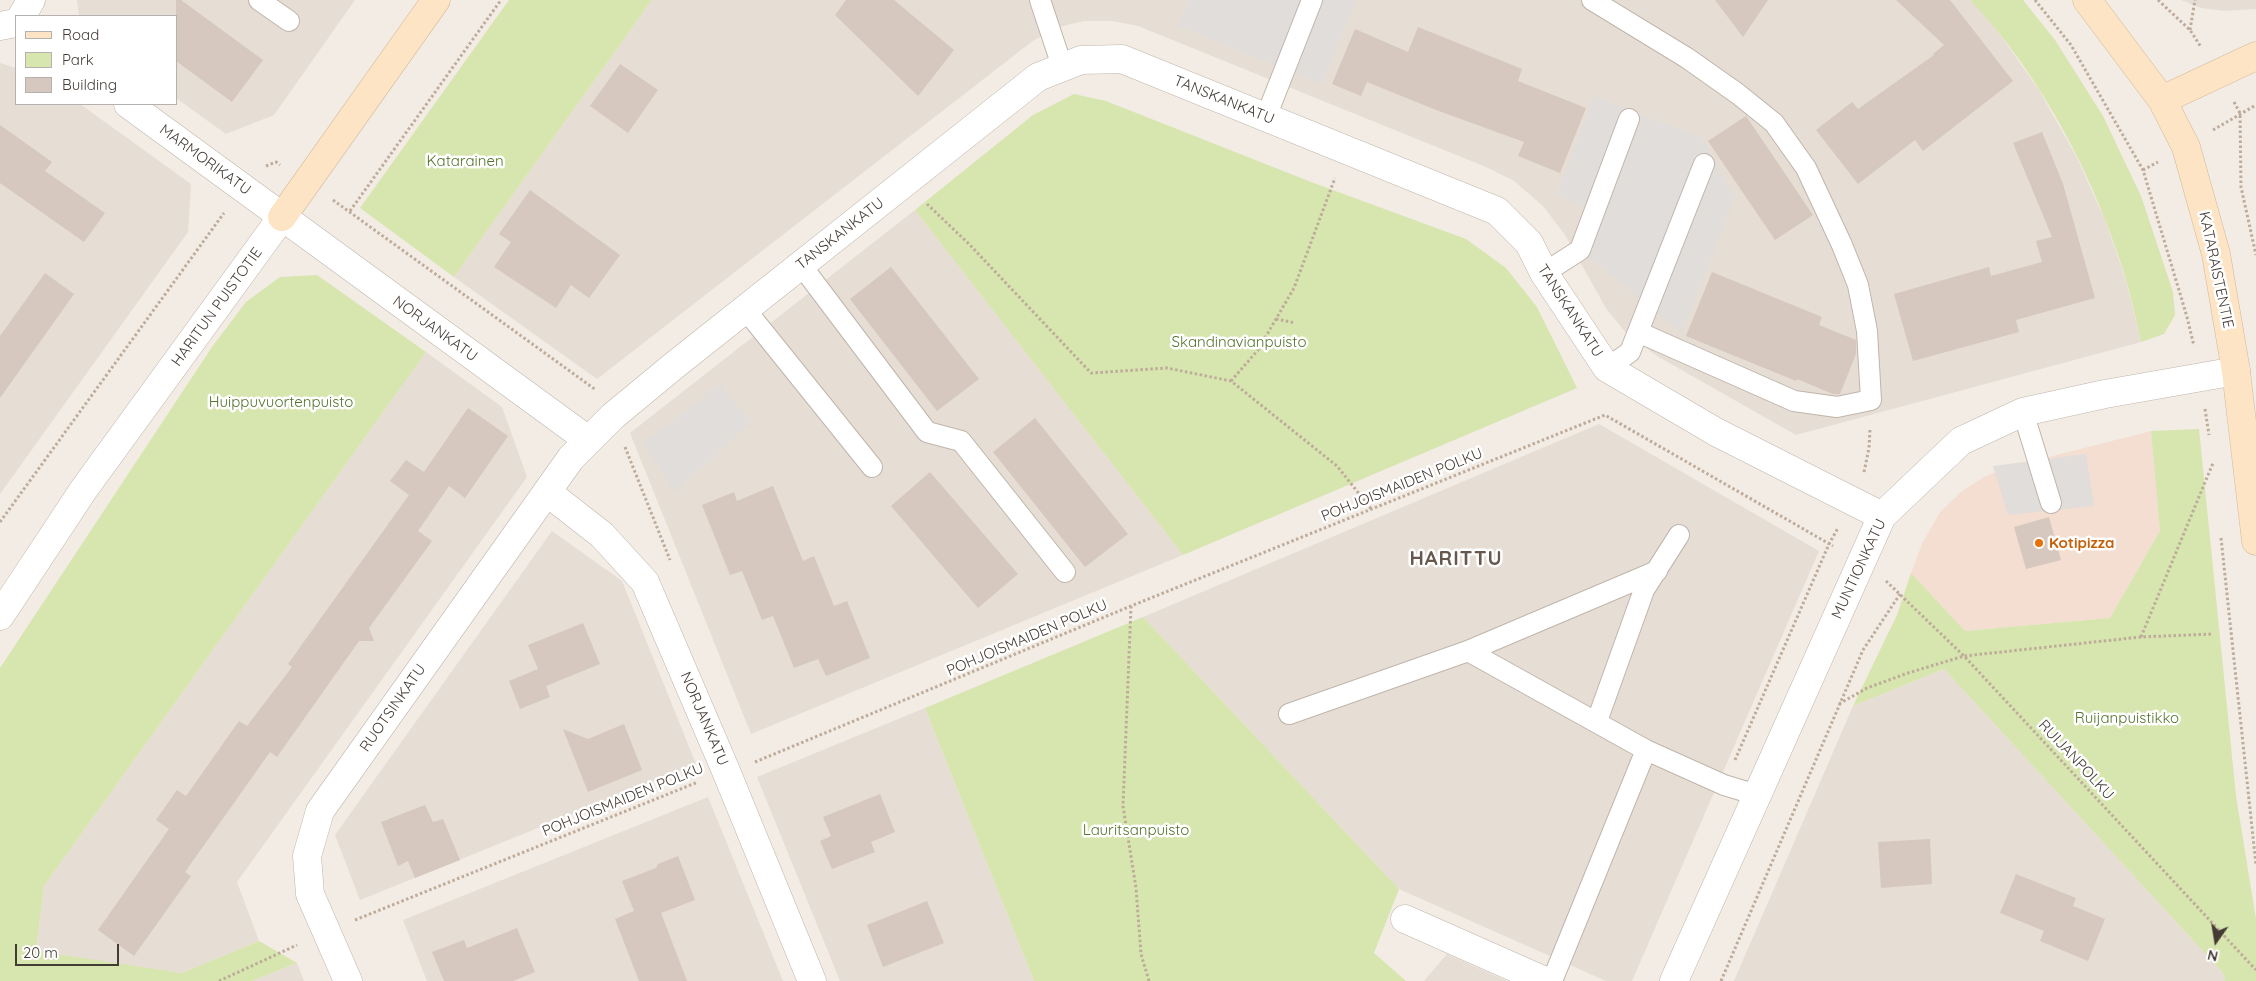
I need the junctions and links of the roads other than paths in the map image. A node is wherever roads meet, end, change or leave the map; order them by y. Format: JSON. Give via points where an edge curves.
{"nodes":[{"id":1,"x":31,"y":0,"type":"edge"},
{"id":2,"x":259,"y":0,"type":"edge"},
{"id":3,"x":436,"y":0,"type":"edge"},
{"id":4,"x":1040,"y":0,"type":"edge"},
{"id":5,"x":1312,"y":0,"type":"edge"},
{"id":6,"x":1592,"y":0,"type":"edge"},
{"id":7,"x":2087,"y":0,"type":"edge"},
{"id":8,"x":23,"y":15,"type":"edge"},
{"id":9,"x":290,"y":22,"type":"dead end"},
{"id":10,"x":15,"y":23,"type":"edge"},
{"id":11,"x":0,"y":26,"type":"edge"},
{"id":12,"x":2256,"y":56,"type":"edge"},
{"id":13,"x":1062,"y":66,"type":"junction"},
{"id":14,"x":2162,"y":100,"type":"junction"},
{"id":15,"x":129,"y":105,"type":"edge"},
{"id":16,"x":1266,"y":117,"type":"junction"},
{"id":17,"x":1629,"y":119,"type":"dead end"},
{"id":18,"x":1704,"y":164,"type":"dead end"},
{"id":19,"x":282,"y":217,"type":"junction"},
{"id":20,"x":801,"y":265,"type":"junction"},
{"id":21,"x":1544,"y":273,"type":"junction"},
{"id":22,"x":745,"y":309,"type":"junction"},
{"id":23,"x":1638,"y":332,"type":"junction"},
{"id":24,"x":1607,"y":368,"type":"junction"},
{"id":25,"x":2236,"y":371,"type":"junction"},
{"id":26,"x":2023,"y":412,"type":"junction"},
{"id":27,"x":580,"y":449,"type":"junction"},
{"id":28,"x":872,"y":467,"type":"dead end"},
{"id":29,"x":547,"y":492,"type":"junction"},
{"id":30,"x":2051,"y":502,"type":"dead end"},
{"id":31,"x":1882,"y":516,"type":"junction"},
{"id":32,"x":1679,"y":535,"type":"dead end"},
{"id":33,"x":2256,"y":541,"type":"edge"},
{"id":34,"x":1656,"y":570,"type":"junction"},
{"id":35,"x":1064,"y":572,"type":"dead end"},
{"id":36,"x":0,"y":616,"type":"edge"},
{"id":37,"x":1468,"y":651,"type":"junction"},
{"id":38,"x":1289,"y":714,"type":"dead end"},
{"id":39,"x":1597,"y":721,"type":"junction"},
{"id":40,"x":1646,"y":750,"type":"junction"},
{"id":41,"x":1757,"y":795,"type":"junction"},
{"id":42,"x":1405,"y":919,"type":"dead end"},
{"id":43,"x":348,"y":981,"type":"edge"},
{"id":44,"x":812,"y":981,"type":"edge"},
{"id":45,"x":1545,"y":981,"type":"edge"},
{"id":46,"x":1552,"y":981,"type":"edge"},
{"id":47,"x":1674,"y":981,"type":"edge"}],
"edges":[{"from":1,"to":8,"type":"street"},
{"from":2,"to":9,"type":"lane"},
{"from":3,"to":19,"type":"street","name":"HARITUN PUISTOTIE"},
{"from":4,"to":13,"type":"lane"},
{"from":5,"to":16,"type":"lane"},
{"from":6,"to":23,"type":"lane","via":[[1687,58],[1774,122],[1806,168],[1858,286],[1867,331],[1871,400],[1837,406],[1794,401]]},
{"from":7,"to":14,"type":"street","name":"KATARAISTENTIE"},
{"from":10,"to":11,"type":"street"},
{"from":12,"to":14,"type":"street"},
{"from":13,"to":16,"type":"street","name":"TANSKANKATU","via":[[1081,60],[1122,59]]},
{"from":13,"to":20,"type":"street","name":"TANSKANKATU","via":[[1038,77]]},
{"from":14,"to":25,"type":"street","name":"KATARAISTENTIE","via":[[2186,147],[2216,254]]},
{"from":15,"to":19,"type":"street","name":"MARMORIKATU"},
{"from":16,"to":21,"type":"street","name":"TANSKANKATU","via":[[1497,211],[1529,243]]},
{"from":17,"to":21,"type":"lane","via":[[1580,250]]},
{"from":18,"to":23,"type":"lane"},
{"from":19,"to":27,"type":"street","name":"NORJANKATU"},
{"from":19,"to":36,"type":"street","name":"HARITUN PUISTOTIE","via":[[84,489]]},
{"from":20,"to":22,"type":"street","name":"TANSKANKATU"},
{"from":20,"to":35,"type":"lane","via":[[927,432],[962,441]]},
{"from":21,"to":24,"type":"street","name":"TANSKANKATU"},
{"from":22,"to":27,"type":"street","name":"TANSKANKATU","via":[[613,416]]},
{"from":22,"to":28,"type":"lane"},
{"from":23,"to":24,"type":"lane","via":[[1630,352]]},
{"from":24,"to":31,"type":"street","name":"TANSKANKATU","via":[[1716,432]]},
{"from":25,"to":26,"type":"street","name":"MUNTIONKATU"},
{"from":25,"to":33,"type":"street","name":"KATARAISTENTIE"},
{"from":26,"to":30,"type":"lane"},
{"from":26,"to":31,"type":"street","name":"MUNTIONKATU","via":[[1960,441]]},
{"from":27,"to":29,"type":"street","name":"RUOTSINKATU"},
{"from":29,"to":43,"type":"street","name":"RUOTSINKATU","via":[[320,811],[307,856],[310,894]]},
{"from":29,"to":44,"type":"street","name":"NORJANKATU","via":[[602,535],[645,582]]},
{"from":31,"to":41,"type":"street","name":"MUNTIONKATU"},
{"from":32,"to":34,"type":"lane"},
{"from":34,"to":37,"type":"lane"},
{"from":34,"to":39,"type":"lane","via":[[1644,590]]},
{"from":37,"to":38,"type":"lane"},
{"from":37,"to":39,"type":"lane"},
{"from":39,"to":40,"type":"lane"},
{"from":40,"to":41,"type":"lane","via":[[1724,785]]},
{"from":40,"to":46,"type":"lane"},
{"from":41,"to":47,"type":"street","name":"MUNTIONKATU"},
{"from":42,"to":45,"type":"street"}]}
